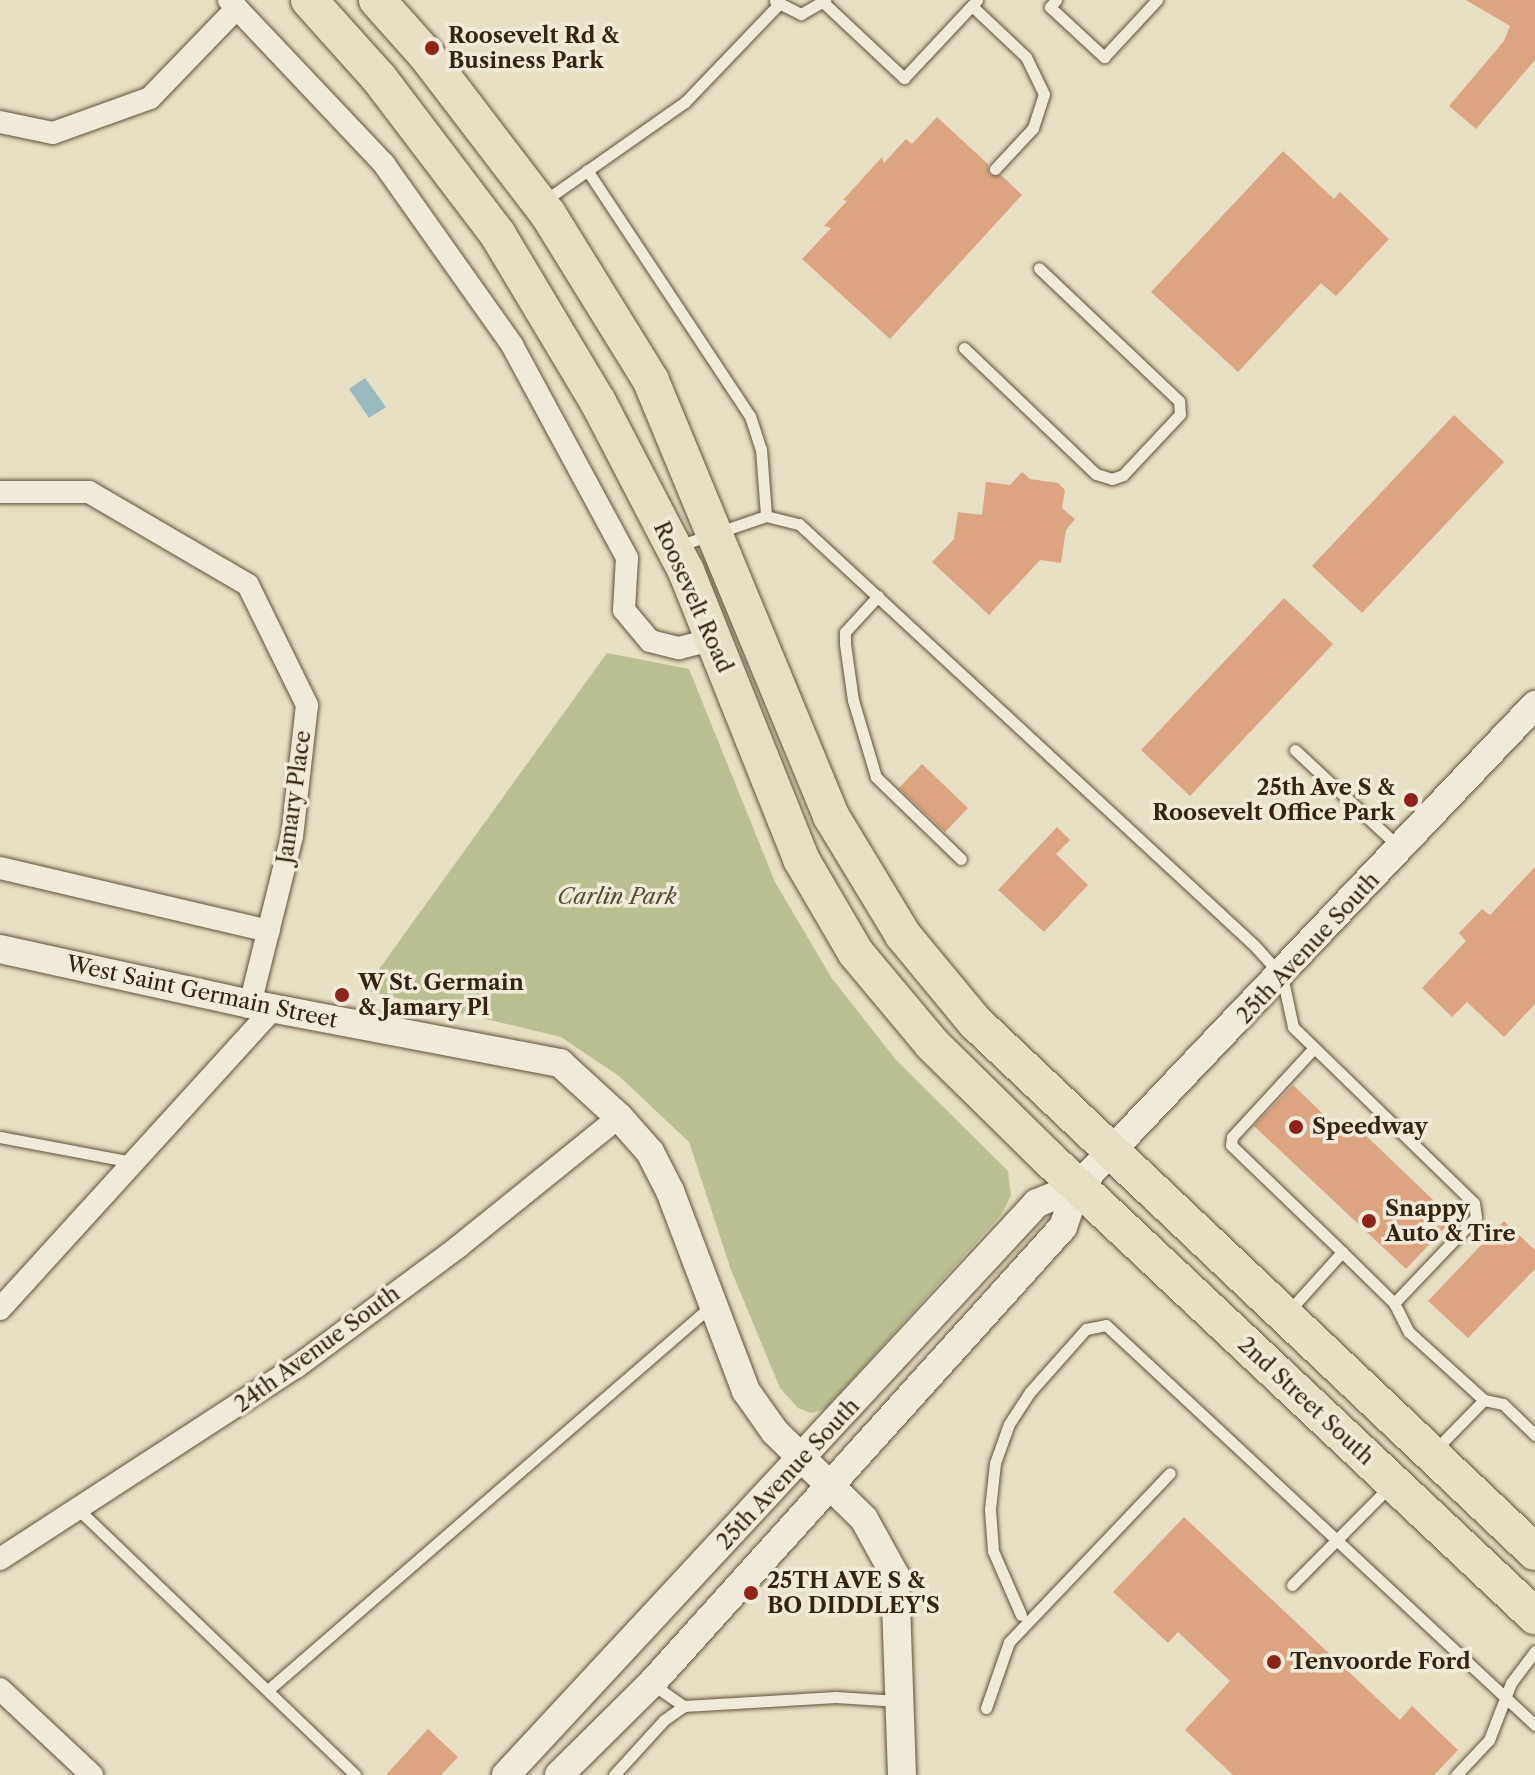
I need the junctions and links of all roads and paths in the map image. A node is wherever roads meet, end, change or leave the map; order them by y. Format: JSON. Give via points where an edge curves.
{"nodes":[{"id":1,"x":309,"y":0,"type":"edge"},
{"id":2,"x":377,"y":0,"type":"edge"},
{"id":3,"x":1157,"y":0,"type":"edge"},
{"id":4,"x":777,"y":2,"type":"edge"},
{"id":5,"x":824,"y":2,"type":"edge"},
{"id":6,"x":1049,"y":2,"type":"edge"},
{"id":7,"x":974,"y":3,"type":"edge"},
{"id":8,"x":233,"y":4,"type":"edge"},
{"id":9,"x":0,"y":122,"type":"edge"},
{"id":10,"x":995,"y":169,"type":"dead end"},
{"id":11,"x":587,"y":170,"type":"junction"},
{"id":12,"x":540,"y":203,"type":"junction"},
{"id":13,"x":1039,"y":268,"type":"dead end"},
{"id":14,"x":964,"y":348,"type":"dead end"},
{"id":15,"x":0,"y":492,"type":"edge"},
{"id":16,"x":766,"y":516,"type":"junction"},
{"id":17,"x":717,"y":532,"type":"junction"},
{"id":18,"x":674,"y":547,"type":"junction"},
{"id":19,"x":878,"y":596,"type":"junction"},
{"id":20,"x":714,"y":639,"type":"junction"},
{"id":21,"x":1530,"y":720,"type":"edge"},
{"id":22,"x":1295,"y":750,"type":"dead end"},
{"id":23,"x":1401,"y":849,"type":"junction"},
{"id":24,"x":961,"y":859,"type":"dead end"},
{"id":25,"x":0,"y":868,"type":"edge"},
{"id":26,"x":269,"y":931,"type":"junction"},
{"id":27,"x":0,"y":949,"type":"edge"},
{"id":28,"x":1282,"y":976,"type":"junction"},
{"id":29,"x":262,"y":1006,"type":"junction"},
{"id":30,"x":1314,"y":1048,"type":"junction"},
{"id":31,"x":619,"y":1117,"type":"junction"},
{"id":32,"x":0,"y":1137,"type":"edge"},
{"id":33,"x":1111,"y":1151,"type":"junction"},
{"id":34,"x":137,"y":1163,"type":"junction"},
{"id":35,"x":1077,"y":1187,"type":"junction"},
{"id":36,"x":1342,"y":1252,"type":"junction"},
{"id":37,"x":1394,"y":1303,"type":"junction"},
{"id":38,"x":711,"y":1306,"type":"junction"},
{"id":39,"x":0,"y":1309,"type":"edge"},
{"id":40,"x":1284,"y":1315,"type":"junction"},
{"id":41,"x":1484,"y":1400,"type":"junction"},
{"id":42,"x":1535,"y":1435,"type":"edge"},
{"id":43,"x":1430,"y":1455,"type":"junction"},
{"id":44,"x":802,"y":1460,"type":"junction"},
{"id":45,"x":1170,"y":1473,"type":"dead end"},
{"id":46,"x":1393,"y":1482,"type":"junction"},
{"id":47,"x":830,"y":1488,"type":"junction"},
{"id":48,"x":79,"y":1510,"type":"junction"},
{"id":49,"x":1336,"y":1540,"type":"junction"},
{"id":50,"x":1535,"y":1552,"type":"edge"},
{"id":51,"x":0,"y":1559,"type":"edge"},
{"id":52,"x":1292,"y":1585,"type":"dead end"},
{"id":53,"x":1021,"y":1615,"type":"dead end"},
{"id":54,"x":1535,"y":1616,"type":"edge"},
{"id":55,"x":1535,"y":1651,"type":"edge"},
{"id":56,"x":651,"y":1684,"type":"junction"},
{"id":57,"x":0,"y":1689,"type":"edge"},
{"id":58,"x":268,"y":1690,"type":"junction"},
{"id":59,"x":1505,"y":1696,"type":"junction"},
{"id":60,"x":899,"y":1701,"type":"junction"},
{"id":61,"x":684,"y":1706,"type":"junction"},
{"id":62,"x":986,"y":1708,"type":"dead end"},
{"id":63,"x":1535,"y":1725,"type":"edge"},
{"id":64,"x":513,"y":1773,"type":"edge"},
{"id":65,"x":92,"y":1775,"type":"edge"},
{"id":66,"x":355,"y":1775,"type":"edge"},
{"id":67,"x":559,"y":1775,"type":"edge"},
{"id":68,"x":614,"y":1775,"type":"edge"},
{"id":69,"x":902,"y":1775,"type":"edge"},
{"id":70,"x":1456,"y":1775,"type":"edge"}],
"edges":[{"from":1,"to":18,"type":"main road","name":"Roosevelt Road","via":[[379,78],[498,235],[598,402]]},
{"from":2,"to":12,"type":"main road","name":"Roosevelt Road"},
{"from":3,"to":6,"type":"lane","via":[[1104,57]]},
{"from":4,"to":5,"type":"lane","via":[[801,14]]},
{"from":4,"to":11,"type":"lane","via":[[695,94]]},
{"from":5,"to":7,"type":"lane","via":[[904,78]]},
{"from":7,"to":10,"type":"lane","via":[[1026,57],[1044,94],[1033,128]]},
{"from":8,"to":9,"type":"street","via":[[150,98],[53,133]]},
{"from":8,"to":20,"type":"street","via":[[384,164],[512,345],[627,558],[624,610],[650,641],[679,648]]},
{"from":11,"to":12,"type":"lane"},
{"from":11,"to":16,"type":"lane","via":[[750,416],[761,449]]},
{"from":12,"to":17,"type":"main road","name":"Roosevelt Road","via":[[651,381]]},
{"from":13,"to":14,"type":"lane","via":[[1174,395],[1181,408],[1133,465],[1119,479],[1096,474]]},
{"from":15,"to":26,"type":"street","name":"Jamary Place","via":[[89,492],[248,585],[307,705],[292,836]]},
{"from":16,"to":17,"type":"lane"},
{"from":16,"to":19,"type":"lane","via":[[780,515],[806,529]]},
{"from":17,"to":18,"type":"lane"},
{"from":17,"to":33,"type":"main road","name":"Roosevelt Road","via":[[831,816],[903,935],[975,1022]]},
{"from":18,"to":20,"type":"main road","name":"Roosevelt Road"},
{"from":19,"to":24,"type":"lane","via":[[845,632],[853,700],[876,777]]},
{"from":19,"to":28,"type":"lane"},
{"from":20,"to":35,"type":"main road","name":"Roosevelt Road","via":[[801,859],[856,953],[932,1044]]},
{"from":21,"to":23,"type":"street","name":"25th Avenue South"},
{"from":22,"to":23,"type":"lane"},
{"from":23,"to":28,"type":"street","name":"25th Avenue South"},
{"from":25,"to":26,"type":"street"},
{"from":26,"to":29,"type":"street","name":"Jamary Place"},
{"from":27,"to":29,"type":"street","name":"West Saint Germain Street"},
{"from":28,"to":30,"type":"lane","via":[[1293,1027]]},
{"from":28,"to":33,"type":"street","name":"25th Avenue South"},
{"from":29,"to":31,"type":"street","name":"West Saint Germain Street","via":[[560,1063]]},
{"from":29,"to":34,"type":"street","name":"Jamary Place"},
{"from":30,"to":36,"type":"lane","via":[[1232,1137],[1231,1145]]},
{"from":30,"to":37,"type":"lane","via":[[1474,1203],[1476,1217]]},
{"from":31,"to":38,"type":"street","name":"West Saint Germain Street","via":[[650,1152],[670,1191]]},
{"from":31,"to":48,"type":"street","name":"24th Avenue South","via":[[458,1247],[296,1367]]},
{"from":32,"to":34,"type":"lane"},
{"from":33,"to":35,"type":"street","name":"25th Avenue South"},
{"from":33,"to":40,"type":"main road","name":"2nd Street South"},
{"from":34,"to":39,"type":"street","name":"Jamary Place"},
{"from":35,"to":44,"type":"street","name":"25th Avenue South","via":[[1037,1203]]},
{"from":35,"to":46,"type":"main road","name":"2nd Street South"},
{"from":35,"to":47,"type":"street","name":"25th Avenue South","via":[[1063,1227]]},
{"from":36,"to":37,"type":"lane"},
{"from":36,"to":40,"type":"lane"},
{"from":37,"to":41,"type":"lane","via":[[1409,1332]]},
{"from":38,"to":44,"type":"street","name":"West Saint Germain Street","via":[[746,1391]]},
{"from":38,"to":58,"type":"lane"},
{"from":40,"to":43,"type":"main road","name":"2nd Street South"},
{"from":41,"to":42,"type":"lane","via":[[1503,1404]]},
{"from":41,"to":43,"type":"lane"},
{"from":43,"to":50,"type":"main road","name":"2nd Street South"},
{"from":44,"to":47,"type":"street","name":"West Saint Germain Street"},
{"from":44,"to":64,"type":"street","name":"25th Avenue South"},
{"from":45,"to":62,"type":"lane","via":[[1009,1642]]},
{"from":46,"to":49,"type":"lane"},
{"from":46,"to":54,"type":"main road","name":"2nd Street South"},
{"from":47,"to":56,"type":"street","name":"25th Avenue South"},
{"from":47,"to":60,"type":"street","via":[[864,1519],[895,1575]]},
{"from":48,"to":51,"type":"street","name":"24th Avenue South"},
{"from":48,"to":58,"type":"lane"},
{"from":49,"to":52,"type":"lane"},
{"from":49,"to":53,"type":"lane","via":[[1115,1332],[1095,1324],[1020,1406],[995,1463],[993,1551]]},
{"from":49,"to":59,"type":"lane"},
{"from":55,"to":59,"type":"lane"},
{"from":56,"to":61,"type":"lane"},
{"from":56,"to":67,"type":"street","name":"25th Avenue South"},
{"from":57,"to":65,"type":"street"},
{"from":58,"to":66,"type":"lane"},
{"from":59,"to":63,"type":"lane"},
{"from":59,"to":70,"type":"lane","via":[[1489,1740]]},
{"from":60,"to":61,"type":"lane","via":[[836,1697]]},
{"from":60,"to":69,"type":"street"},
{"from":61,"to":68,"type":"lane","via":[[664,1720]]}]}
